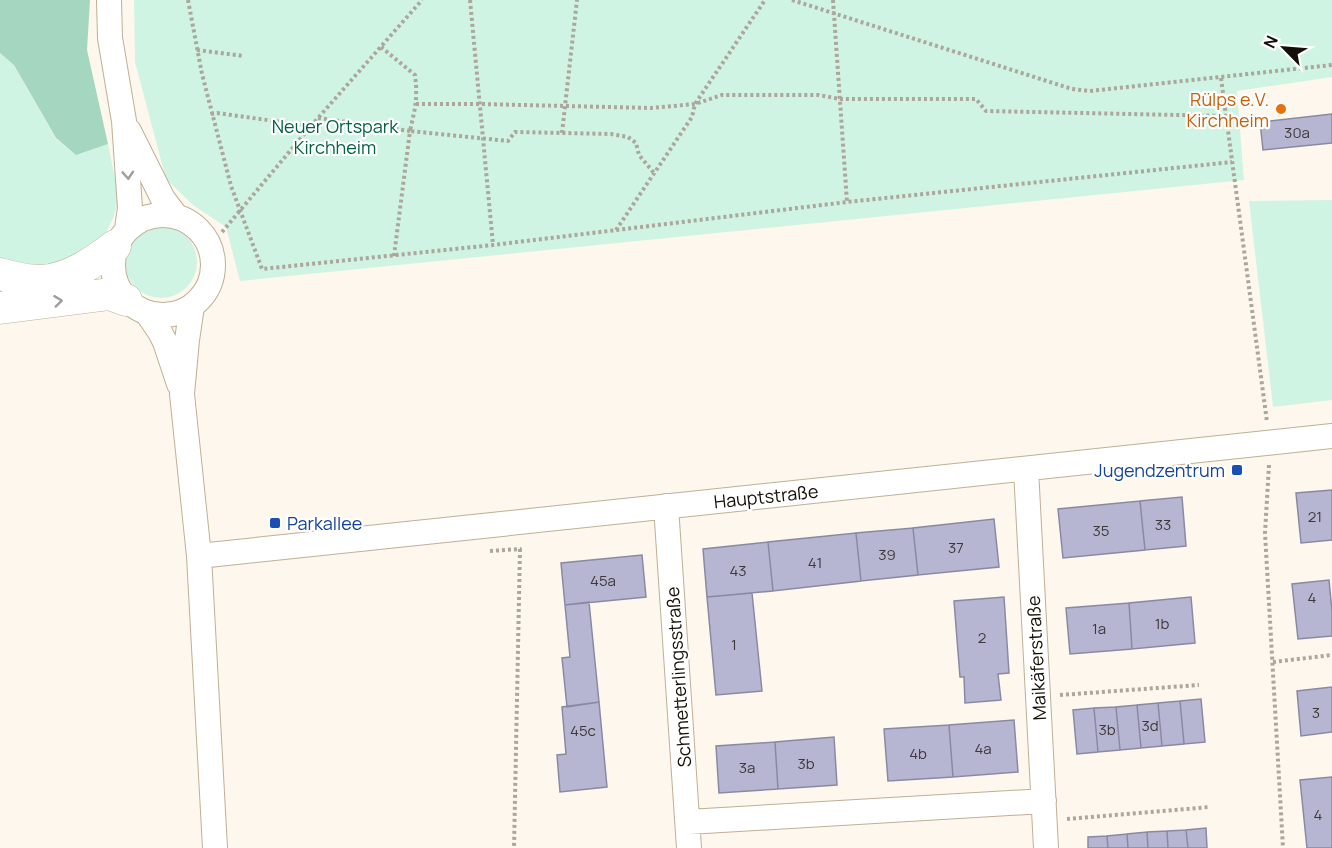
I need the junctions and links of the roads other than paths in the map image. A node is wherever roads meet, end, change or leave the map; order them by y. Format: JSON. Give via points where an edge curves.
{"nodes":[{"id":1,"x":109,"y":0,"type":"edge"},
{"id":2,"x":124,"y":121,"type":"junction"},
{"id":3,"x":176,"y":216,"type":"junction"},
{"id":4,"x":121,"y":238,"type":"junction"},
{"id":5,"x":0,"y":274,"type":"edge"},
{"id":6,"x":137,"y":306,"type":"junction"},
{"id":7,"x":192,"y":306,"type":"junction"},
{"id":8,"x":0,"y":308,"type":"edge"},
{"id":9,"x":182,"y":394,"type":"junction"},
{"id":10,"x":1332,"y":436,"type":"edge"},
{"id":11,"x":1026,"y":469,"type":"junction"},
{"id":12,"x":666,"y":507,"type":"junction"},
{"id":13,"x":199,"y":556,"type":"junction"},
{"id":14,"x":1045,"y":811,"type":"junction"},
{"id":15,"x":688,"y":822,"type":"junction"},
{"id":16,"x":215,"y":848,"type":"edge"},
{"id":17,"x":689,"y":848,"type":"edge"},
{"id":18,"x":1046,"y":848,"type":"edge"}],
"edges":[{"from":1,"to":2,"type":"street","via":[[110,38]]},
{"from":2,"to":3,"type":"street","via":[[163,199]]},
{"from":2,"to":4,"type":"street","one_way":true,"via":[[130,208]]},
{"from":3,"to":4,"type":"street","via":[[149,216],[137,221]]},
{"from":3,"to":7,"type":"street","via":[[204,235],[212,256],[207,289]]},
{"from":4,"to":5,"type":"main road","via":[[92,264],[60,277],[42,281]]},
{"from":4,"to":6,"type":"street","via":[[113,256],[113,275],[116,284]]},
{"from":6,"to":7,"type":"street","via":[[159,315],[182,312]]},
{"from":8,"to":6,"type":"main road","one_way":true,"via":[[110,294]]},
{"from":6,"to":9,"type":"street","via":[[160,332]]},
{"from":7,"to":9,"type":"street"},
{"from":9,"to":13,"type":"street"},
{"from":10,"to":11,"type":"street","name":"Hauptstraße"},
{"from":11,"to":12,"type":"street","name":"Hauptstraße"},
{"from":11,"to":14,"type":"street","name":"Maikäferstraße"},
{"from":12,"to":13,"type":"street","name":"Hauptstraße"},
{"from":12,"to":15,"type":"street","name":"Schmetterlingsstraße"},
{"from":13,"to":16,"type":"street"},
{"from":14,"to":15,"type":"street"},
{"from":14,"to":18,"type":"street","name":"Maikäferstraße"},
{"from":15,"to":17,"type":"street","name":"Schmetterlingsstraße"}]}
